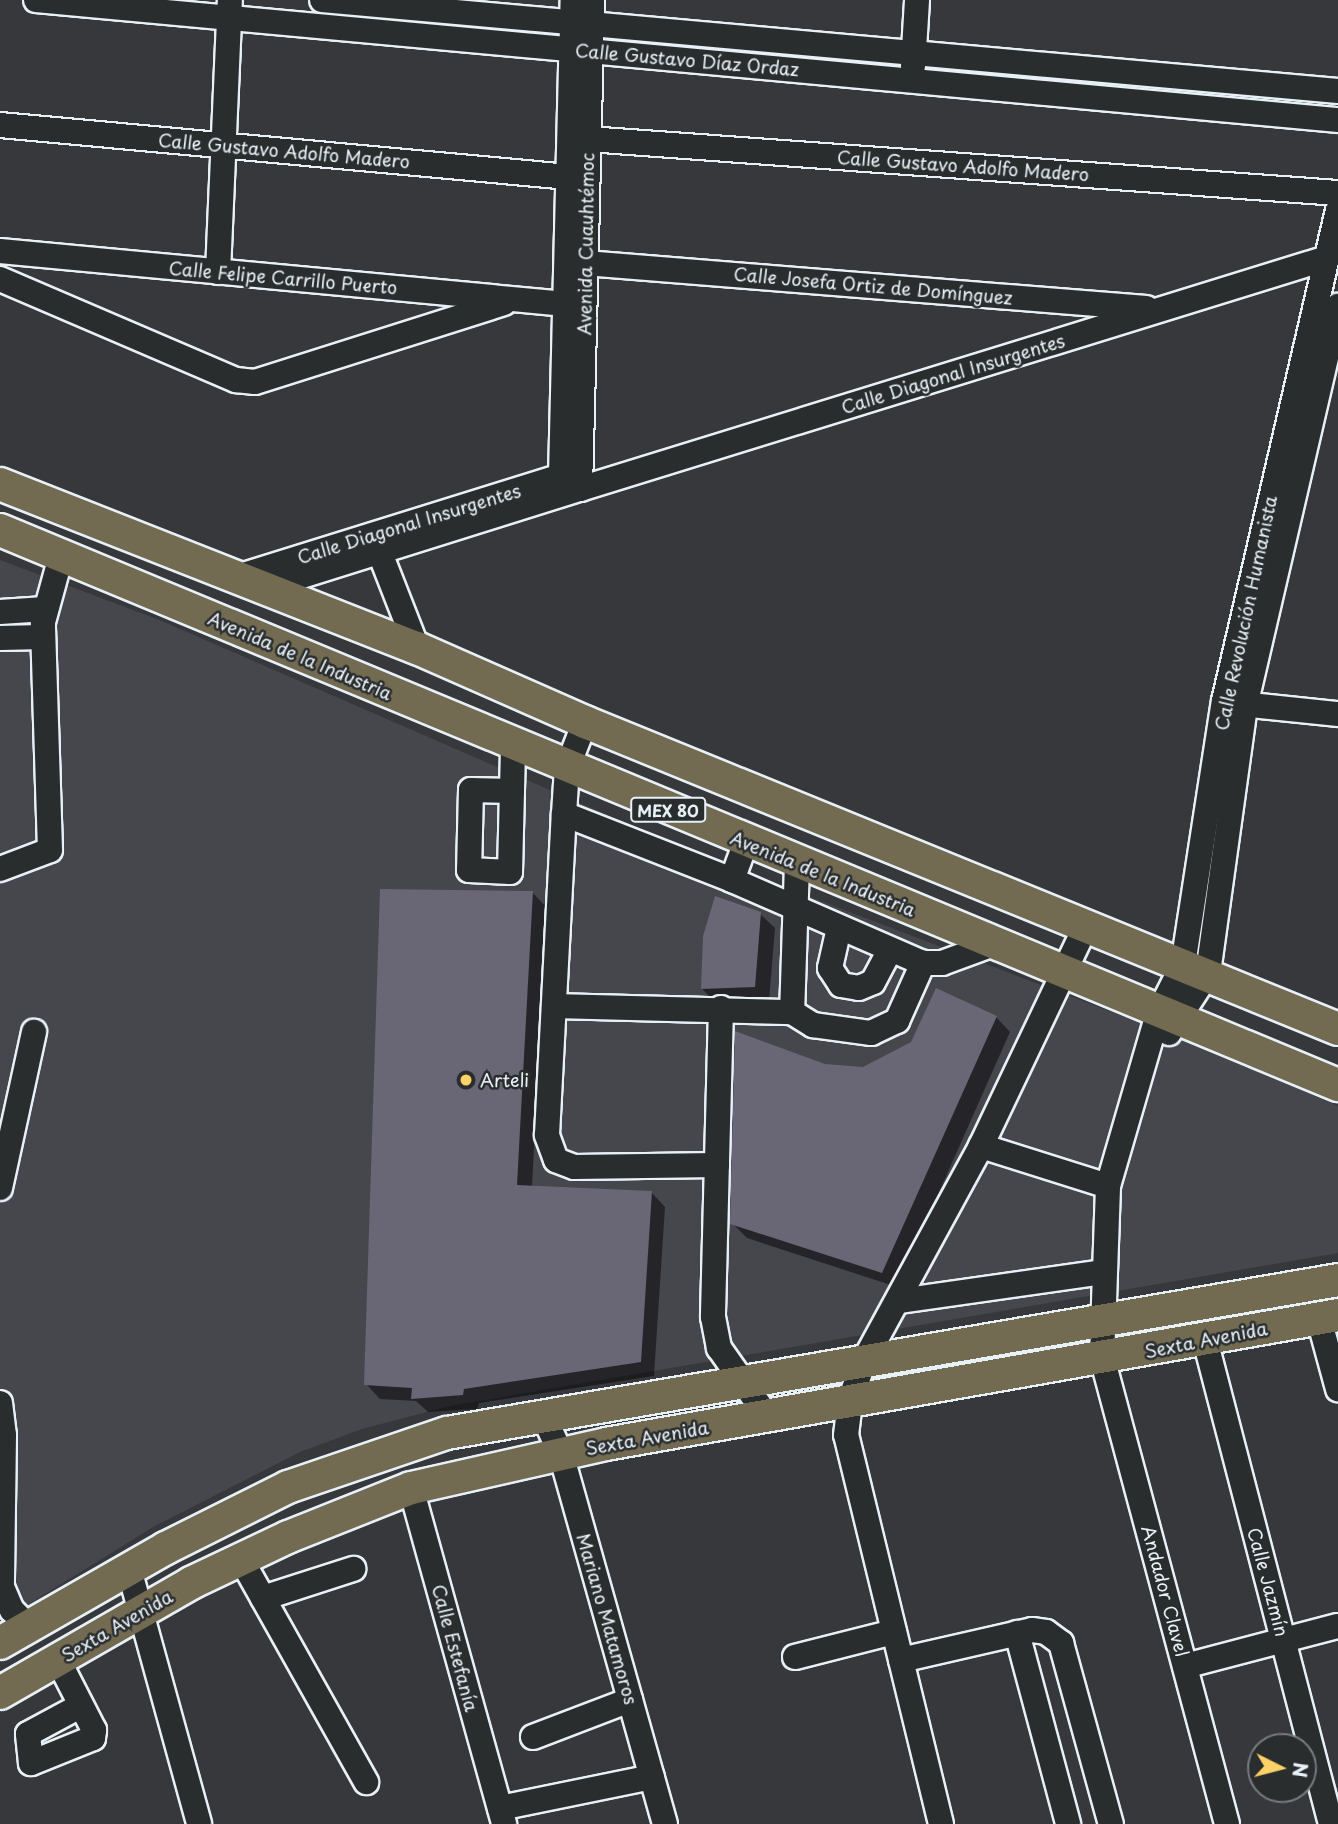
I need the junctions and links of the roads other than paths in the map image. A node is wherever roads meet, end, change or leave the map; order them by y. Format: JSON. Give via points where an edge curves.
{"nodes":[{"id":1,"x":36,"y":0,"type":"edge"},
{"id":2,"x":322,"y":0,"type":"edge"},
{"id":3,"x":917,"y":0,"type":"edge"},
{"id":4,"x":229,"y":9,"type":"edge"},
{"id":5,"x":582,"y":11,"type":"edge"},
{"id":6,"x":581,"y":50,"type":"junction"},
{"id":7,"x":914,"y":52,"type":"junction"},
{"id":8,"x":1164,"y":75,"type":"junction"},
{"id":9,"x":911,"y":81,"type":"junction"},
{"id":10,"x":1301,"y":88,"type":"junction"},
{"id":11,"x":1338,"y":91,"type":"edge"},
{"id":12,"x":1161,"y":104,"type":"junction"},
{"id":13,"x":1297,"y":116,"type":"junction"},
{"id":14,"x":1338,"y":120,"type":"edge"},
{"id":15,"x":0,"y":125,"type":"edge"},
{"id":16,"x":588,"y":139,"type":"junction"},
{"id":17,"x":223,"y":146,"type":"junction"},
{"id":18,"x":569,"y":177,"type":"junction"},
{"id":19,"x":1338,"y":192,"type":"edge"},
{"id":20,"x":1338,"y":210,"type":"edge"},
{"id":21,"x":0,"y":251,"type":"edge"},
{"id":22,"x":1327,"y":258,"type":"junction"},
{"id":23,"x":218,"y":272,"type":"junction"},
{"id":24,"x":0,"y":279,"type":"edge"},
{"id":25,"x":576,"y":284,"type":"junction"},
{"id":26,"x":514,"y":299,"type":"junction"},
{"id":27,"x":1338,"y":306,"type":"edge"},
{"id":28,"x":1161,"y":310,"type":"junction"},
{"id":29,"x":571,"y":483,"type":"junction"},
{"id":30,"x":0,"y":484,"type":"edge"},
{"id":31,"x":0,"y":530,"type":"edge"},
{"id":32,"x":380,"y":553,"type":"junction"},
{"id":33,"x":61,"y":556,"type":"junction"},
{"id":34,"x":247,"y":583,"type":"junction"},
{"id":35,"x":45,"y":609,"type":"junction"},
{"id":36,"x":0,"y":612,"type":"edge"},
{"id":37,"x":43,"y":637,"type":"junction"},
{"id":38,"x":0,"y":638,"type":"edge"},
{"id":39,"x":416,"y":648,"type":"junction"},
{"id":40,"x":1234,"y":703,"type":"junction"},
{"id":41,"x":1338,"y":714,"type":"edge"},
{"id":42,"x":585,"y":722,"type":"junction"},
{"id":43,"x":513,"y":746,"type":"junction"},
{"id":44,"x":567,"y":768,"type":"junction"},
{"id":45,"x":512,"y":791,"type":"dead end"},
{"id":46,"x":564,"y":814,"type":"junction"},
{"id":47,"x":746,"y":842,"type":"junction"},
{"id":48,"x":797,"y":864,"type":"junction"},
{"id":49,"x":0,"y":869,"type":"edge"},
{"id":50,"x":732,"y":880,"type":"junction"},
{"id":51,"x":792,"y":909,"type":"junction"},
{"id":52,"x":1086,"y":926,"type":"junction"},
{"id":53,"x":839,"y":928,"type":"junction"},
{"id":54,"x":994,"y":944,"type":"junction"},
{"id":55,"x":890,"y":950,"type":"junction"},
{"id":56,"x":923,"y":963,"type":"junction"},
{"id":57,"x":1195,"y":969,"type":"junction"},
{"id":58,"x":1065,"y":973,"type":"junction"},
{"id":59,"x":556,"y":1006,"type":"junction"},
{"id":60,"x":720,"y":1008,"type":"junction"},
{"id":61,"x":792,"y":1012,"type":"junction"},
{"id":62,"x":1168,"y":1017,"type":"junction"},
{"id":63,"x":1338,"y":1029,"type":"edge"},
{"id":64,"x":34,"y":1032,"type":"dead end"},
{"id":65,"x":1338,"y":1085,"type":"edge"},
{"id":66,"x":981,"y":1146,"type":"junction"},
{"id":67,"x":718,"y":1165,"type":"junction"},
{"id":68,"x":1108,"y":1186,"type":"junction"},
{"id":69,"x":0,"y":1188,"type":"edge"},
{"id":70,"x":1103,"y":1272,"type":"junction"},
{"id":71,"x":1338,"y":1280,"type":"edge"},
{"id":72,"x":900,"y":1301,"type":"junction"},
{"id":73,"x":1328,"y":1317,"type":"edge"},
{"id":74,"x":1102,"y":1321,"type":"junction"},
{"id":75,"x":1205,"y":1340,"type":"junction"},
{"id":76,"x":1102,"y":1359,"type":"junction"},
{"id":77,"x":864,"y":1361,"type":"junction"},
{"id":78,"x":740,"y":1383,"type":"junction"},
{"id":79,"x":1338,"y":1389,"type":"edge"},
{"id":80,"x":850,"y":1400,"type":"junction"},
{"id":81,"x":0,"y":1403,"type":"edge"},
{"id":82,"x":544,"y":1416,"type":"junction"},
{"id":83,"x":767,"y":1416,"type":"junction"},
{"id":84,"x":561,"y":1454,"type":"junction"},
{"id":85,"x":411,"y":1488,"type":"junction"},
{"id":86,"x":241,"y":1559,"type":"junction"},
{"id":87,"x":130,"y":1569,"type":"junction"},
{"id":88,"x":353,"y":1569,"type":"dead end"},
{"id":89,"x":263,"y":1598,"type":"junction"},
{"id":90,"x":144,"y":1610,"type":"junction"},
{"id":91,"x":27,"y":1626,"type":"junction"},
{"id":92,"x":1338,"y":1626,"type":"edge"},
{"id":93,"x":894,"y":1632,"type":"junction"},
{"id":94,"x":1017,"y":1633,"type":"junction"},
{"id":95,"x":1283,"y":1640,"type":"junction"},
{"id":96,"x":0,"y":1643,"type":"edge"},
{"id":97,"x":795,"y":1657,"type":"dead end"},
{"id":98,"x":58,"y":1660,"type":"junction"},
{"id":99,"x":901,"y":1660,"type":"junction"},
{"id":100,"x":1185,"y":1666,"type":"junction"},
{"id":101,"x":0,"y":1693,"type":"edge"},
{"id":102,"x":630,"y":1700,"type":"junction"},
{"id":103,"x":80,"y":1706,"type":"dead end"},
{"id":104,"x":533,"y":1737,"type":"dead end"},
{"id":105,"x":652,"y":1777,"type":"junction"},
{"id":106,"x":366,"y":1782,"type":"dead end"},
{"id":107,"x":502,"y":1816,"type":"edge"},
{"id":108,"x":199,"y":1824,"type":"edge"},
{"id":109,"x":665,"y":1824,"type":"edge"},
{"id":110,"x":941,"y":1824,"type":"edge"},
{"id":111,"x":1068,"y":1824,"type":"edge"},
{"id":112,"x":1111,"y":1824,"type":"edge"},
{"id":113,"x":1227,"y":1824,"type":"edge"},
{"id":114,"x":1331,"y":1824,"type":"edge"}],
"edges":[{"from":1,"to":4,"type":"street","name":"Calle Gustavo Díaz Ordaz"},
{"from":2,"to":5,"type":"street","name":"Calle Gustavo Díaz Ordaz"},
{"from":3,"to":7,"type":"street"},
{"from":4,"to":6,"type":"street","name":"Calle Gustavo Díaz Ordaz"},
{"from":4,"to":17,"type":"street"},
{"from":5,"to":6,"type":"street","name":"Avenida Cuauhtémoc"},
{"from":5,"to":7,"type":"street","name":"Calle Gustavo Díaz Ordaz"},
{"from":6,"to":9,"type":"street","name":"Calle Gustavo Díaz Ordaz"},
{"from":6,"to":16,"type":"street","name":"Avenida Cuauhtémoc"},
{"from":6,"to":18,"type":"street","name":"Avenida Cuauhtémoc"},
{"from":7,"to":8,"type":"street","name":"Calle Gustavo Díaz Ordaz"},
{"from":7,"to":9,"type":"street"},
{"from":8,"to":10,"type":"street","name":"Calle Gustavo Díaz Ordaz"},
{"from":8,"to":12,"type":"street"},
{"from":9,"to":12,"type":"street","name":"Calle Gustavo Díaz Ordaz"},
{"from":10,"to":11,"type":"street","name":"Calle Gustavo Díaz Ordaz"},
{"from":10,"to":13,"type":"street"},
{"from":12,"to":13,"type":"street","name":"Calle Gustavo Díaz Ordaz"},
{"from":13,"to":14,"type":"street","name":"Calle Gustavo Díaz Ordaz"},
{"from":15,"to":17,"type":"street","name":"Calle Gustavo Adolfo Madero"},
{"from":16,"to":19,"type":"street","name":"Calle Gustavo Adolfo Madero"},
{"from":16,"to":25,"type":"street","name":"Avenida Cuauhtémoc"},
{"from":17,"to":18,"type":"street","name":"Calle Gustavo Adolfo Madero"},
{"from":17,"to":23,"type":"street"},
{"from":18,"to":25,"type":"street","name":"Avenida Cuauhtémoc"},
{"from":20,"to":22,"type":"street","name":"Calle Revolución Humanista"},
{"from":21,"to":23,"type":"street","name":"Calle Felipe Carrillo Puerto"},
{"from":22,"to":28,"type":"street","name":"Calle Diagonal Insurgentes"},
{"from":22,"to":40,"type":"street","name":"Calle Revolución Humanista"},
{"from":23,"to":26,"type":"street","name":"Calle Felipe Carrillo Puerto"},
{"from":24,"to":26,"type":"street","via":[[236,380],[255,382]]},
{"from":25,"to":26,"type":"street","name":"Calle Felipe Carrillo Puerto"},
{"from":25,"to":28,"type":"street","name":"Calle Josefa Ortiz de Domínguez"},
{"from":25,"to":29,"type":"street","name":"Avenida Cuauhtémoc"},
{"from":27,"to":40,"type":"street","name":"Calle Revolución Humanista"},
{"from":28,"to":29,"type":"street","name":"Calle Diagonal Insurgentes"},
{"from":29,"to":32,"type":"street","name":"Calle Diagonal Insurgentes"},
{"from":29,"to":34,"type":"street","name":"Calle Diagonal Insurgentes"},
{"from":30,"to":34,"type":"main road","number":"MEX 80"},
{"from":31,"to":33,"type":"main road","name":"Avenida de la Industria","number":"MEX 80"},
{"from":32,"to":34,"type":"street","name":"Calle Diagonal Insurgentes"},
{"from":32,"to":39,"type":"street"},
{"from":33,"to":35,"type":"street"},
{"from":33,"to":43,"type":"main road","name":"Avenida de la Industria","number":"MEX 80"},
{"from":34,"to":39,"type":"main road","number":"MEX 80"},
{"from":35,"to":36,"type":"street"},
{"from":35,"to":37,"type":"street"},
{"from":37,"to":38,"type":"street"},
{"from":37,"to":49,"type":"street","via":[[50,850]]},
{"from":39,"to":42,"type":"main road","number":"MEX 80"},
{"from":40,"to":41,"type":"street"},
{"from":40,"to":57,"type":"street","name":"Calle Revolución Humanista"},
{"from":42,"to":44,"type":"street"},
{"from":42,"to":52,"type":"main road","number":"MEX 80"},
{"from":43,"to":44,"type":"main road","name":"Avenida de la Industria","number":"MEX 80"},
{"from":43,"to":45,"type":"street"},
{"from":44,"to":46,"type":"street"},
{"from":44,"to":47,"type":"main road","name":"Avenida de la Industria","number":"MEX 80"},
{"from":46,"to":50,"type":"street"},
{"from":46,"to":59,"type":"street"},
{"from":47,"to":48,"type":"main road","name":"Avenida de la Industria","number":"MEX 80"},
{"from":47,"to":50,"type":"street"},
{"from":48,"to":51,"type":"street"},
{"from":48,"to":54,"type":"main road","name":"Avenida de la Industria","number":"MEX 80"},
{"from":50,"to":51,"type":"street"},
{"from":51,"to":53,"type":"street"},
{"from":51,"to":61,"type":"street"},
{"from":52,"to":57,"type":"main road","number":"MEX 80"},
{"from":52,"to":58,"type":"street"},
{"from":53,"to":55,"type":"street"},
{"from":53,"to":55,"type":"street","via":[[830,968],[841,985],[859,988],[873,982]]},
{"from":54,"to":56,"type":"street","via":[[942,964]]},
{"from":54,"to":58,"type":"main road","name":"Avenida de la Industria","number":"MEX 80"},
{"from":55,"to":56,"type":"street"},
{"from":56,"to":61,"type":"street","via":[[897,1021],[870,1033],[813,1025]]},
{"from":57,"to":62,"type":"street","name":"Calle Revolución Humanista"},
{"from":57,"to":63,"type":"main road","number":"MEX 80"},
{"from":58,"to":62,"type":"main road","name":"Avenida de la Industria","number":"MEX 80"},
{"from":58,"to":66,"type":"street"},
{"from":59,"to":60,"type":"street"},
{"from":59,"to":67,"type":"street","via":[[547,1135],[556,1160],[574,1167]]},
{"from":60,"to":61,"type":"street"},
{"from":60,"to":67,"type":"street"},
{"from":62,"to":65,"type":"main road","name":"Avenida de la Industria","number":"MEX 80"},
{"from":62,"to":68,"type":"street","name":"Calle Revolución Humanista","via":[[1139,1074]]},
{"from":64,"to":69,"type":"street"},
{"from":66,"to":68,"type":"street"},
{"from":66,"to":72,"type":"street"},
{"from":67,"to":78,"type":"street","via":[[713,1317],[719,1348]]},
{"from":68,"to":70,"type":"street","name":"Andador Clavel"},
{"from":70,"to":72,"type":"street"},
{"from":70,"to":74,"type":"street","name":"Andador Clavel"},
{"from":71,"to":74,"type":"main road","name":"Sexta Avenida"},
{"from":72,"to":77,"type":"street"},
{"from":73,"to":75,"type":"main road","name":"Sexta Avenida"},
{"from":73,"to":79,"type":"street"},
{"from":74,"to":76,"type":"street","name":"Andador Clavel"},
{"from":74,"to":77,"type":"main road","name":"Sexta Avenida"},
{"from":75,"to":76,"type":"main road","name":"Sexta Avenida"},
{"from":75,"to":95,"type":"street","name":"Calle Jazmín"},
{"from":76,"to":80,"type":"main road","name":"Sexta Avenida"},
{"from":76,"to":100,"type":"street","name":"Andador Clavel"},
{"from":77,"to":78,"type":"main road","name":"Sexta Avenida"},
{"from":77,"to":80,"type":"street"},
{"from":78,"to":82,"type":"main road","name":"Sexta Avenida"},
{"from":78,"to":83,"type":"street"},
{"from":80,"to":83,"type":"main road","name":"Sexta Avenida"},
{"from":80,"to":93,"type":"street","via":[[846,1435]]},
{"from":81,"to":91,"type":"street","via":[[4,1435],[2,1587],[12,1610]]},
{"from":82,"to":84,"type":"street","name":"Mariano Matamoros"},
{"from":82,"to":87,"type":"main road","name":"Sexta Avenida","via":[[447,1433],[288,1487]]},
{"from":83,"to":84,"type":"main road","name":"Sexta Avenida"},
{"from":84,"to":85,"type":"main road","name":"Sexta Avenida"},
{"from":84,"to":102,"type":"street","name":"Mariano Matamoros"},
{"from":85,"to":86,"type":"main road","name":"Sexta Avenida"},
{"from":85,"to":107,"type":"street","name":"Calle Estefanía"},
{"from":86,"to":89,"type":"street"},
{"from":86,"to":90,"type":"main road","name":"Sexta Avenida"},
{"from":87,"to":90,"type":"street"},
{"from":87,"to":91,"type":"main road","name":"Sexta Avenida"},
{"from":88,"to":89,"type":"street"},
{"from":89,"to":106,"type":"street"},
{"from":90,"to":98,"type":"main road","name":"Sexta Avenida"},
{"from":90,"to":108,"type":"street"},
{"from":91,"to":96,"type":"main road","name":"Sexta Avenida"},
{"from":92,"to":95,"type":"street"},
{"from":93,"to":97,"type":"street"},
{"from":93,"to":99,"type":"street"},
{"from":94,"to":99,"type":"street"},
{"from":94,"to":111,"type":"street"},
{"from":94,"to":112,"type":"street","via":[[1046,1632],[1061,1643]]},
{"from":95,"to":100,"type":"street"},
{"from":95,"to":114,"type":"street","name":"Calle Jazmín"},
{"from":98,"to":101,"type":"main road","name":"Sexta Avenida"},
{"from":98,"to":103,"type":"street"},
{"from":99,"to":110,"type":"street"},
{"from":100,"to":113,"type":"street","name":"Andador Clavel"},
{"from":102,"to":104,"type":"street"},
{"from":102,"to":105,"type":"street","name":"Mariano Matamoros"},
{"from":105,"to":107,"type":"street"},
{"from":105,"to":109,"type":"street","name":"Mariano Matamoros"}]}
